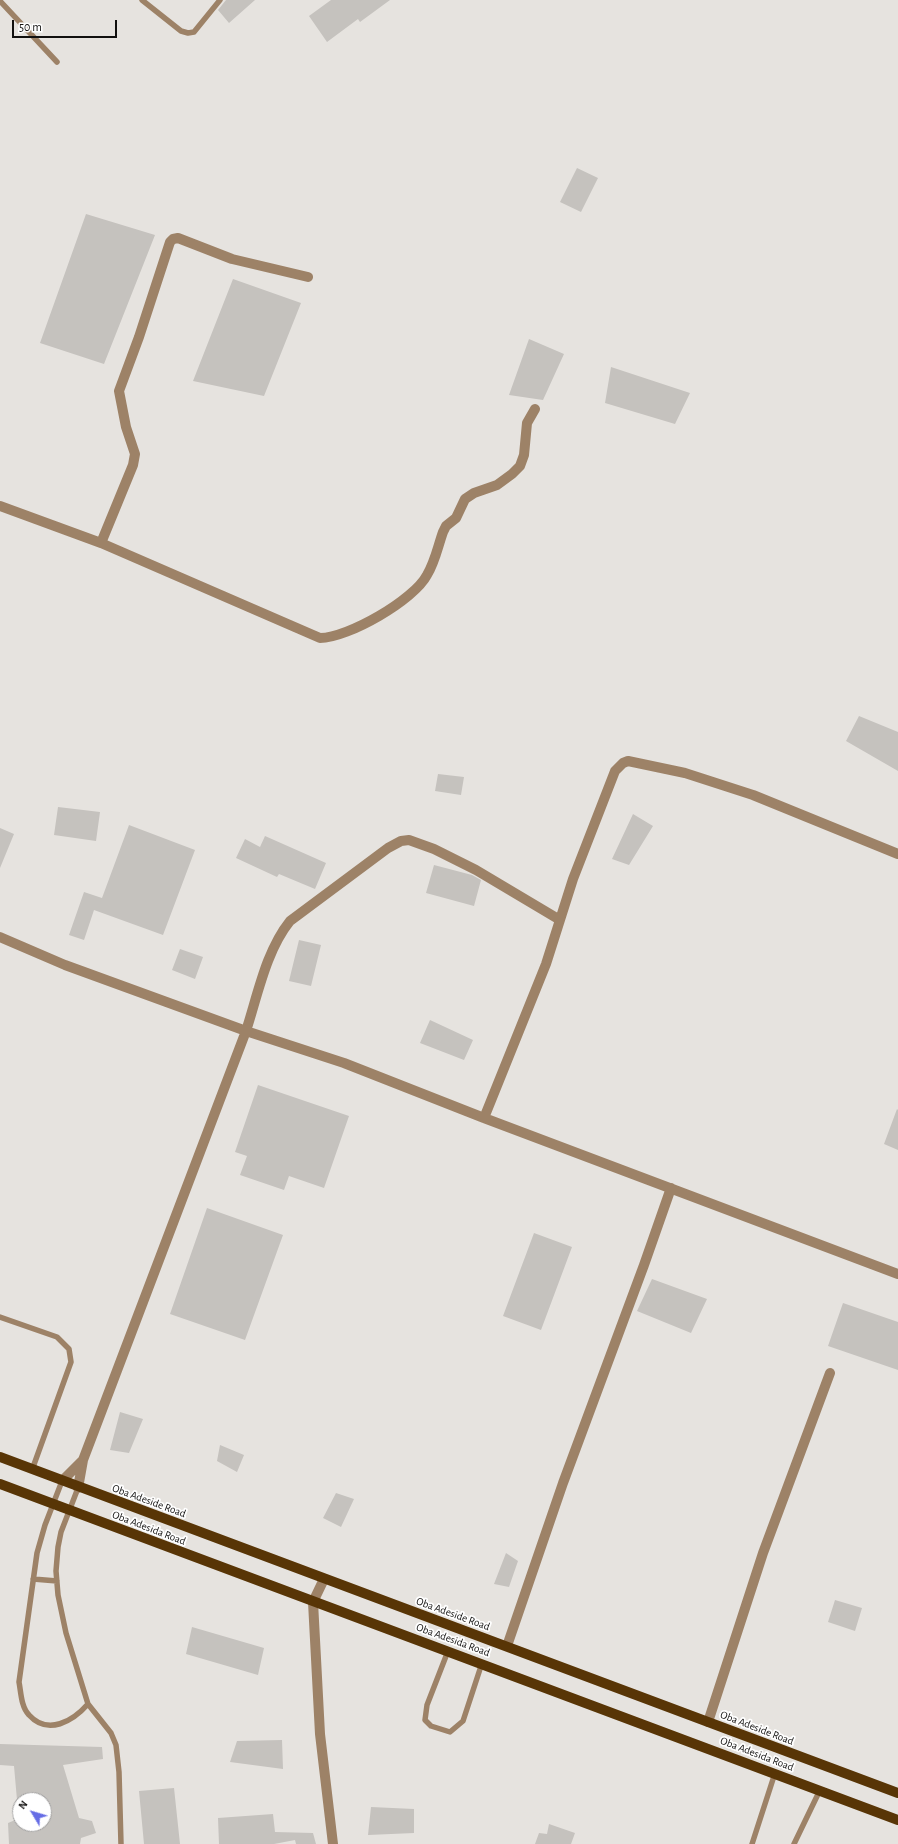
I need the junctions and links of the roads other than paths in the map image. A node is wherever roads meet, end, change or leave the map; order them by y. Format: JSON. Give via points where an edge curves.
{"nodes":[{"id":1,"x":142,"y":0,"type":"edge"},
{"id":2,"x":220,"y":0,"type":"edge"},
{"id":3,"x":0,"y":1,"type":"edge"},
{"id":4,"x":57,"y":62,"type":"dead end"},
{"id":5,"x":308,"y":277,"type":"dead end"},
{"id":6,"x":535,"y":409,"type":"dead end"},
{"id":7,"x":0,"y":506,"type":"edge"},
{"id":8,"x":101,"y":543,"type":"junction"},
{"id":9,"x":898,"y":854,"type":"edge"},
{"id":10,"x":560,"y":920,"type":"junction"},
{"id":11,"x":0,"y":937,"type":"edge"},
{"id":12,"x":246,"y":1031,"type":"junction"},
{"id":13,"x":484,"y":1118,"type":"junction"},
{"id":14,"x":671,"y":1188,"type":"junction"},
{"id":15,"x":898,"y":1274,"type":"edge"},
{"id":16,"x":0,"y":1317,"type":"edge"},
{"id":17,"x":830,"y":1372,"type":"dead end"},
{"id":18,"x":0,"y":1457,"type":"edge"},
{"id":19,"x":83,"y":1460,"type":"junction"},
{"id":20,"x":32,"y":1470,"type":"junction"},
{"id":21,"x":62,"y":1481,"type":"junction"},
{"id":22,"x":0,"y":1484,"type":"edge"},
{"id":23,"x":78,"y":1488,"type":"junction"},
{"id":24,"x":53,"y":1504,"type":"junction"},
{"id":25,"x":69,"y":1510,"type":"junction"},
{"id":26,"x":324,"y":1579,"type":"junction"},
{"id":27,"x":34,"y":1580,"type":"junction"},
{"id":28,"x":57,"y":1581,"type":"junction"},
{"id":29,"x":313,"y":1602,"type":"junction"},
{"id":30,"x":506,"y":1646,"type":"junction"},
{"id":31,"x":448,"y":1651,"type":"junction"},
{"id":32,"x":482,"y":1663,"type":"junction"},
{"id":33,"x":88,"y":1704,"type":"junction"},
{"id":34,"x":708,"y":1722,"type":"junction"},
{"id":35,"x":775,"y":1773,"type":"junction"},
{"id":36,"x":820,"y":1790,"type":"junction"},
{"id":37,"x":898,"y":1793,"type":"edge"},
{"id":38,"x":898,"y":1820,"type":"edge"},
{"id":39,"x":121,"y":1844,"type":"edge"},
{"id":40,"x":333,"y":1844,"type":"edge"},
{"id":41,"x":752,"y":1844,"type":"edge"},
{"id":42,"x":794,"y":1844,"type":"edge"}],
"edges":[{"from":1,"to":2,"type":"lane","via":[[181,31],[188,33],[194,32]]},
{"from":3,"to":4,"type":"lane"},
{"from":5,"to":8,"type":"street","via":[[232,259],[178,238],[173,239],[119,391],[126,427],[135,454],[133,465]]},
{"from":6,"to":8,"type":"street","via":[[527,423],[524,455],[520,466],[503,481],[465,499],[456,518],[443,532],[427,576],[394,606],[349,632],[331,638],[320,638]]},
{"from":7,"to":8,"type":"street"},
{"from":9,"to":10,"type":"street","via":[[753,795],[685,773],[628,762],[615,771]]},
{"from":10,"to":12,"type":"street","via":[[476,870],[434,849],[409,840],[401,841],[290,921],[269,960]]},
{"from":10,"to":13,"type":"street","via":[[546,964]]},
{"from":11,"to":12,"type":"street","via":[[65,965]]},
{"from":12,"to":13,"type":"street","via":[[344,1063]]},
{"from":12,"to":19,"type":"street"},
{"from":13,"to":14,"type":"street"},
{"from":14,"to":15,"type":"street"},
{"from":14,"to":30,"type":"street"},
{"from":16,"to":20,"type":"lane","via":[[57,1337],[69,1349],[71,1362]]},
{"from":17,"to":34,"type":"street","via":[[763,1552]]},
{"from":18,"to":20,"type":"main road","name":"Oba Adeside Road"},
{"from":19,"to":21,"type":"street"},
{"from":19,"to":23,"type":"street"},
{"from":20,"to":21,"type":"main road","name":"Oba Adeside Road"},
{"from":21,"to":23,"type":"main road","name":"Oba Adeside Road"},
{"from":21,"to":24,"type":"lane"},
{"from":22,"to":24,"type":"main road","name":"Oba Adesida Road"},
{"from":23,"to":25,"type":"lane"},
{"from":23,"to":26,"type":"main road","name":"Oba Adeside Road"},
{"from":24,"to":25,"type":"main road","name":"Oba Adesida Road"},
{"from":24,"to":27,"type":"lane","via":[[37,1553]]},
{"from":25,"to":28,"type":"lane","via":[[58,1547]]},
{"from":25,"to":29,"type":"main road","name":"Oba Adesida Road"},
{"from":26,"to":29,"type":"street"},
{"from":26,"to":30,"type":"main road","name":"Oba Adeside Road"},
{"from":27,"to":28,"type":"lane"},
{"from":27,"to":33,"type":"lane","via":[[19,1682],[22,1701],[28,1715],[40,1723],[56,1726],[78,1715]]},
{"from":28,"to":33,"type":"lane","via":[[66,1633]]},
{"from":29,"to":31,"type":"main road","name":"Oba Adesida Road"},
{"from":29,"to":40,"type":"street","via":[[320,1734]]},
{"from":30,"to":34,"type":"main road","name":"Oba Adeside Road"},
{"from":31,"to":32,"type":"main road","name":"Oba Adesida Road"},
{"from":31,"to":32,"type":"lane","via":[[427,1705],[425,1720],[431,1726],[450,1732],[463,1721]]},
{"from":32,"to":35,"type":"main road","name":"Oba Adesida Road"},
{"from":33,"to":39,"type":"lane","via":[[111,1733],[116,1745]]},
{"from":34,"to":37,"type":"main road","name":"Oba Adeside Road"},
{"from":35,"to":36,"type":"main road","name":"Oba Adesida Road"},
{"from":35,"to":41,"type":"lane"},
{"from":36,"to":38,"type":"main road","name":"Oba Adesida Road"},
{"from":36,"to":42,"type":"lane"}]}
